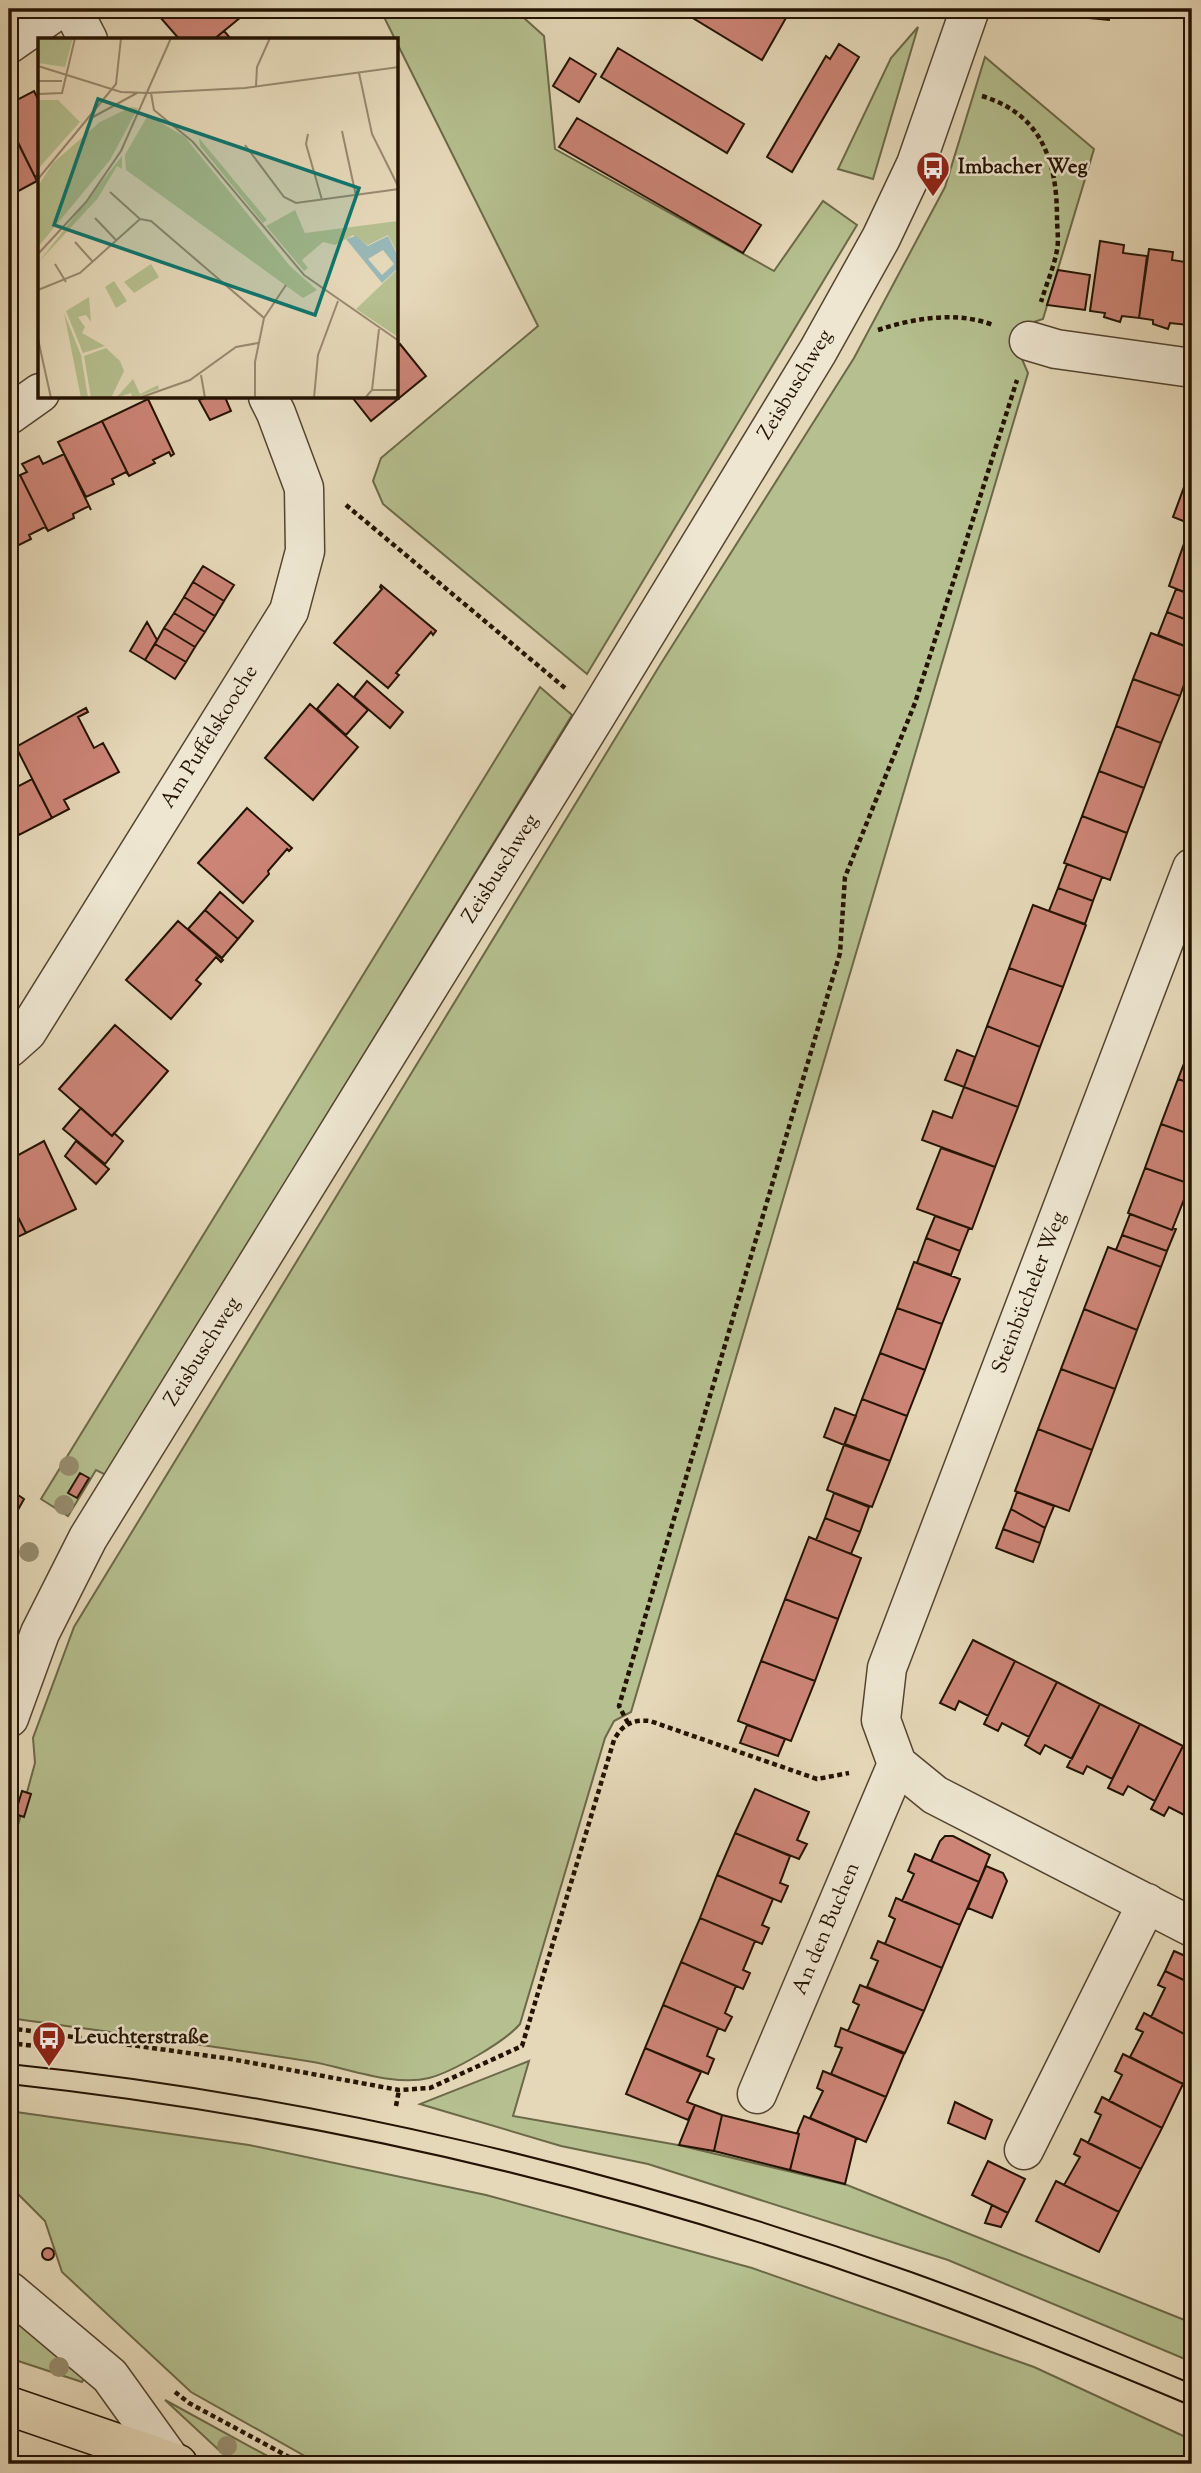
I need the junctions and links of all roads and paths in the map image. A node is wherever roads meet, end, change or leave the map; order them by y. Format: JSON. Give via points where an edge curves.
{"nodes":[{"id":1,"x":59,"y":9,"type":"edge"},
{"id":2,"x":72,"y":9,"type":"edge"},
{"id":3,"x":970,"y":9,"type":"edge"},
{"id":4,"x":87,"y":38,"type":"edge"},
{"id":5,"x":9,"y":44,"type":"edge"},
{"id":6,"x":945,"y":85,"type":"junction"},
{"id":7,"x":1029,"y":341,"type":"junction"},
{"id":8,"x":818,"y":351,"type":"junction"},
{"id":9,"x":1192,"y":369,"type":"edge"},
{"id":10,"x":38,"y":394,"type":"edge"},
{"id":11,"x":269,"y":399,"type":"edge"},
{"id":12,"x":9,"y":415,"type":"edge"},
{"id":13,"x":378,"y":531,"type":"dead end"},
{"id":14,"x":597,"y":714,"type":"junction"},
{"id":15,"x":1192,"y":868,"type":"edge"},
{"id":16,"x":9,"y":1048,"type":"edge"},
{"id":17,"x":9,"y":1718,"type":"edge"},
{"id":18,"x":628,"y":1723,"type":"junction"},
{"id":19,"x":897,"y":1764,"type":"junction"},
{"id":20,"x":1147,"y":1903,"type":"junction"},
{"id":21,"x":1192,"y":1927,"type":"edge"},
{"id":22,"x":9,"y":2028,"type":"edge"},
{"id":23,"x":9,"y":2043,"type":"edge"},
{"id":24,"x":62,"y":2049,"type":"dead end"},
{"id":25,"x":399,"y":2090,"type":"junction"},
{"id":26,"x":757,"y":2094,"type":"dead end"},
{"id":27,"x":396,"y":2106,"type":"dead end"},
{"id":28,"x":1024,"y":2150,"type":"dead end"},
{"id":29,"x":9,"y":2291,"type":"edge"},
{"id":30,"x":171,"y":2388,"type":"dead end"},
{"id":31,"x":9,"y":2406,"type":"edge"},
{"id":32,"x":175,"y":2463,"type":"edge"},
{"id":33,"x":302,"y":2464,"type":"edge"}],
"edges":[{"from":1,"to":5,"type":"street"},
{"from":2,"to":4,"type":"street"},
{"from":3,"to":6,"type":"street","name":"Zeisbuschweg"},
{"from":6,"to":7,"type":"path","via":[[1015,109],[1043,140],[1057,188],[1057,248]]},
{"from":6,"to":8,"type":"street","name":"Zeisbuschweg","via":[[893,214]]},
{"from":7,"to":8,"type":"path","via":[[989,323],[949,316],[899,323]]},
{"from":7,"to":9,"type":"street"},
{"from":7,"to":18,"type":"path","via":[[915,703],[845,877],[840,953],[619,1706]]},
{"from":8,"to":14,"type":"street","name":"Zeisbuschweg"},
{"from":10,"to":12,"type":"street"},
{"from":11,"to":16,"type":"street","name":"Am Puffelskooche","via":[[304,488],[305,551],[289,611],[27,1032]]},
{"from":13,"to":14,"type":"path"},
{"from":14,"to":17,"type":"street","name":"Zeisbuschweg","via":[[88,1538],[40,1633]]},
{"from":15,"to":19,"type":"street","name":"Steinbücheler Weg","via":[[887,1668],[881,1720]]},
{"from":18,"to":19,"type":"path","via":[[650,1721],[817,1779]]},
{"from":18,"to":25,"type":"path","via":[[614,1740],[522,2046],[430,2088]]},
{"from":19,"to":20,"type":"street","via":[[935,1795]]},
{"from":19,"to":26,"type":"street","name":"An den Buchen"},
{"from":20,"to":21,"type":"street"},
{"from":20,"to":28,"type":"street"},
{"from":22,"to":25,"type":"path","via":[[231,2059]]},
{"from":23,"to":24,"type":"path"},
{"from":25,"to":27,"type":"path"},
{"from":29,"to":32,"type":"street","via":[[110,2376]]},
{"from":30,"to":33,"type":"path","via":[[189,2403]]},
{"from":31,"to":32,"type":"main road"}]}
